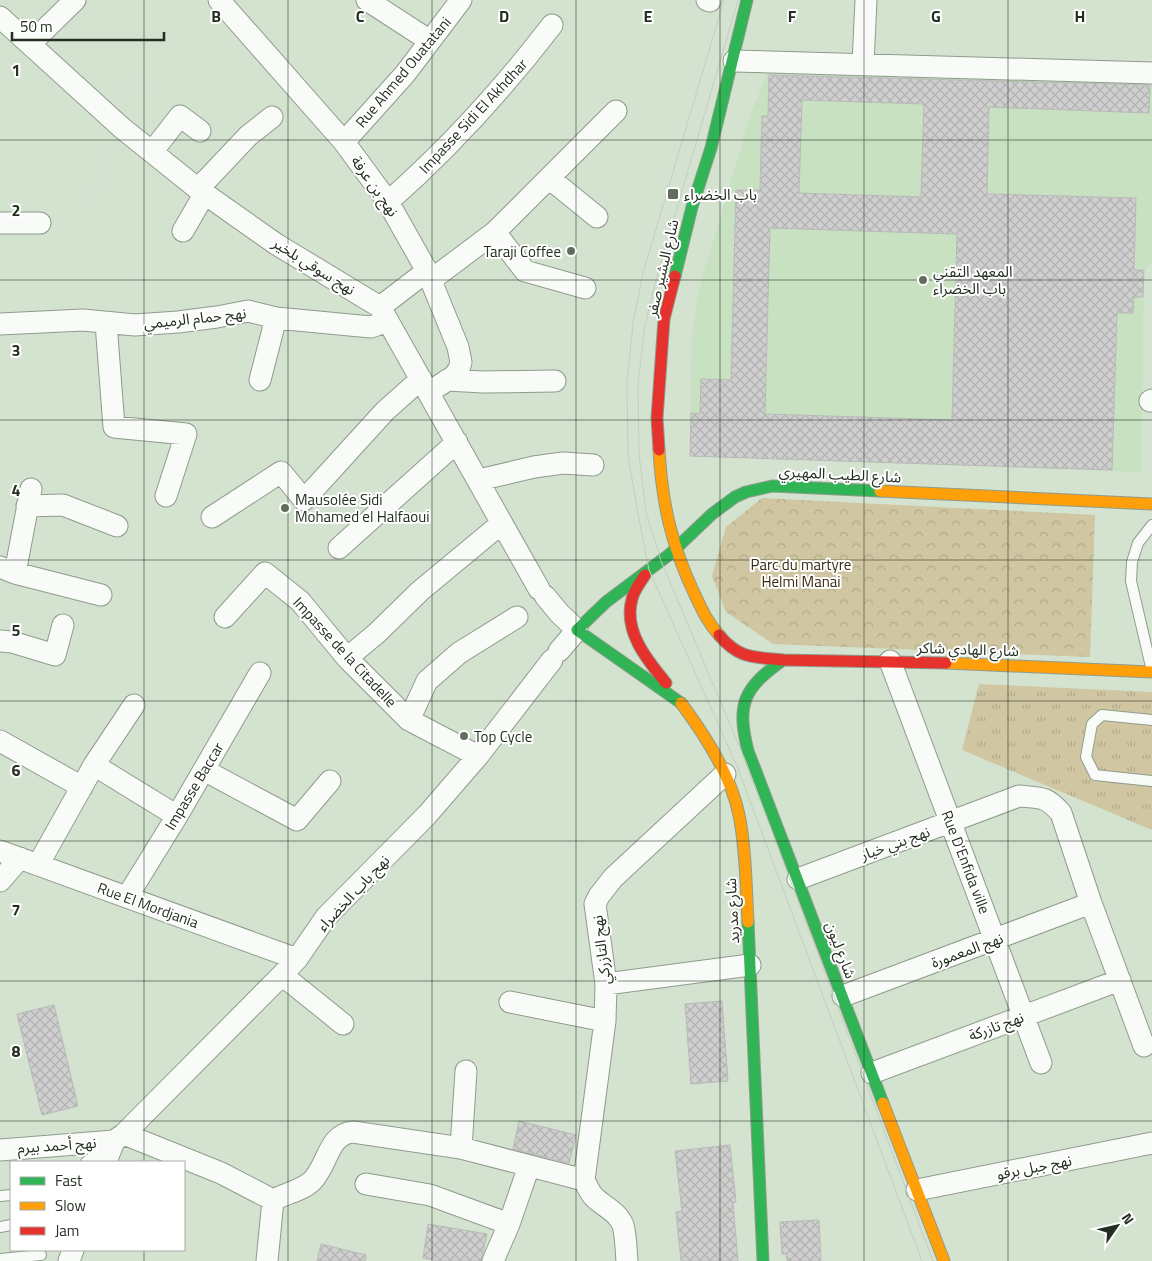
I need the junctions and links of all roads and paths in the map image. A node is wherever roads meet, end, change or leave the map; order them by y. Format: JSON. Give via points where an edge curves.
{"nodes":[{"id":1,"x":75,"y":0,"type":"edge"},
{"id":2,"x":367,"y":0,"type":"edge"},
{"id":3,"x":462,"y":0,"type":"edge"},
{"id":4,"x":747,"y":0,"type":"edge"},
{"id":5,"x":866,"y":0,"type":"edge"},
{"id":6,"x":225,"y":2,"type":"edge"},
{"id":7,"x":0,"y":17,"type":"edge"},
{"id":8,"x":552,"y":25,"type":"dead end"},
{"id":9,"x":430,"y":41,"type":"junction"},
{"id":10,"x":30,"y":44,"type":"junction"},
{"id":11,"x":734,"y":61,"type":"junction"},
{"id":12,"x":863,"y":64,"type":"junction"},
{"id":13,"x":1152,"y":73,"type":"edge"},
{"id":14,"x":145,"y":89,"type":"dead end"},
{"id":15,"x":104,"y":111,"type":"junction"},
{"id":16,"x":616,"y":111,"type":"dead end"},
{"id":17,"x":272,"y":117,"type":"dead end"},
{"id":18,"x":122,"y":128,"type":"junction"},
{"id":19,"x":200,"y":131,"type":"dead end"},
{"id":20,"x":344,"y":142,"type":"junction"},
{"id":21,"x":152,"y":152,"type":"junction"},
{"id":22,"x":549,"y":178,"type":"junction"},
{"id":23,"x":201,"y":191,"type":"junction"},
{"id":24,"x":388,"y":202,"type":"junction"},
{"id":25,"x":90,"y":205,"type":"dead end"},
{"id":26,"x":597,"y":218,"type":"dead end"},
{"id":27,"x":0,"y":223,"type":"edge"},
{"id":28,"x":40,"y":223,"type":"dead end"},
{"id":29,"x":183,"y":231,"type":"dead end"},
{"id":30,"x":496,"y":232,"type":"junction"},
{"id":31,"x":429,"y":276,"type":"junction"},
{"id":32,"x":585,"y":288,"type":"dead end"},
{"id":33,"x":384,"y":314,"type":"junction"},
{"id":34,"x":276,"y":318,"type":"junction"},
{"id":35,"x":106,"y":323,"type":"junction"},
{"id":36,"x":0,"y":324,"type":"edge"},
{"id":37,"x":260,"y":380,"type":"dead end"},
{"id":38,"x":447,"y":380,"type":"junction"},
{"id":39,"x":555,"y":380,"type":"dead end"},
{"id":40,"x":425,"y":386,"type":"junction"},
{"id":41,"x":457,"y":442,"type":"junction"},
{"id":42,"x":593,"y":465,"type":"dead end"},
{"id":43,"x":479,"y":480,"type":"junction"},
{"id":44,"x":166,"y":496,"type":"dead end"},
{"id":45,"x":1152,"y":504,"type":"edge"},
{"id":46,"x":212,"y":517,"type":"dead end"},
{"id":47,"x":502,"y":523,"type":"junction"},
{"id":48,"x":1152,"y":525,"type":"edge"},
{"id":49,"x":116,"y":526,"type":"dead end"},
{"id":50,"x":339,"y":548,"type":"dead end"},
{"id":51,"x":675,"y":548,"type":"junction"},
{"id":52,"x":8,"y":570,"type":"edge"},
{"id":53,"x":649,"y":570,"type":"junction"},
{"id":54,"x":102,"y":595,"type":"dead end"},
{"id":55,"x":225,"y":617,"type":"dead end"},
{"id":56,"x":516,"y":617,"type":"dead end"},
{"id":57,"x":63,"y":625,"type":"dead end"},
{"id":58,"x":577,"y":630,"type":"junction"},
{"id":59,"x":0,"y":641,"type":"edge"},
{"id":60,"x":347,"y":658,"type":"junction"},
{"id":61,"x":783,"y":660,"type":"junction"},
{"id":62,"x":890,"y":661,"type":"junction"},
{"id":63,"x":1152,"y":672,"type":"edge"},
{"id":64,"x":260,"y":673,"type":"dead end"},
{"id":65,"x":681,"y":703,"type":"junction"},
{"id":66,"x":134,"y":706,"type":"dead end"},
{"id":67,"x":409,"y":720,"type":"junction"},
{"id":68,"x":1152,"y":720,"type":"edge"},
{"id":69,"x":0,"y":741,"type":"edge"},
{"id":70,"x":478,"y":756,"type":"junction"},
{"id":71,"x":94,"y":765,"type":"junction"},
{"id":72,"x":204,"y":770,"type":"junction"},
{"id":73,"x":725,"y":774,"type":"junction"},
{"id":74,"x":330,"y":780,"type":"dead end"},
{"id":75,"x":1152,"y":781,"type":"edge"},
{"id":76,"x":82,"y":787,"type":"junction"},
{"id":77,"x":176,"y":816,"type":"junction"},
{"id":78,"x":951,"y":822,"type":"junction"},
{"id":79,"x":0,"y":851,"type":"edge"},
{"id":80,"x":29,"y":861,"type":"junction"},
{"id":81,"x":798,"y":879,"type":"junction"},
{"id":82,"x":0,"y":881,"type":"edge"},
{"id":83,"x":127,"y":897,"type":"junction"},
{"id":84,"x":1091,"y":903,"type":"junction"},
{"id":85,"x":995,"y":939,"type":"junction"},
{"id":86,"x":297,"y":959,"type":"junction"},
{"id":87,"x":750,"y":965,"type":"junction"},
{"id":88,"x":282,"y":975,"type":"junction"},
{"id":89,"x":1120,"y":980,"type":"junction"},
{"id":90,"x":606,"y":984,"type":"junction"},
{"id":91,"x":843,"y":996,"type":"junction"},
{"id":92,"x":510,"y":1002,"type":"dead end"},
{"id":93,"x":1024,"y":1016,"type":"junction"},
{"id":94,"x":605,"y":1021,"type":"junction"},
{"id":95,"x":344,"y":1024,"type":"dead end"},
{"id":96,"x":1144,"y":1046,"type":"dead end"},
{"id":97,"x":1041,"y":1063,"type":"dead end"},
{"id":98,"x":466,"y":1071,"type":"dead end"},
{"id":99,"x":872,"y":1073,"type":"junction"},
{"id":100,"x":119,"y":1137,"type":"junction"},
{"id":101,"x":1152,"y":1143,"type":"edge"},
{"id":102,"x":461,"y":1148,"type":"junction"},
{"id":103,"x":0,"y":1150,"type":"edge"},
{"id":104,"x":87,"y":1161,"type":"edge"},
{"id":105,"x":107,"y":1161,"type":"edge"},
{"id":106,"x":529,"y":1166,"type":"junction"},
{"id":107,"x":584,"y":1180,"type":"junction"},
{"id":108,"x":366,"y":1184,"type":"dead end"},
{"id":109,"x":917,"y":1190,"type":"junction"},
{"id":110,"x":273,"y":1200,"type":"junction"},
{"id":111,"x":508,"y":1224,"type":"junction"},
{"id":112,"x":40,"y":1255,"type":"edge"},
{"id":113,"x":0,"y":1259,"type":"edge"},
{"id":114,"x":267,"y":1261,"type":"edge"},
{"id":115,"x":493,"y":1261,"type":"edge"},
{"id":116,"x":626,"y":1261,"type":"edge"},
{"id":117,"x":763,"y":1261,"type":"edge"},
{"id":118,"x":944,"y":1261,"type":"edge"}],
"edges":[{"from":1,"to":10,"type":"street"},
{"from":2,"to":9,"type":"street"},
{"from":3,"to":9,"type":"street","name":"Rue Ahmed Ouatatani"},
{"from":4,"to":11,"type":"street","name":"شارع البشير صفر"},
{"from":5,"to":12,"type":"street"},
{"from":6,"to":20,"type":"street","name":"نهج بن عرفة"},
{"from":7,"to":10,"type":"street","name":"نهج سوقي بلخير"},
{"from":8,"to":24,"type":"street","name":"Impasse Sidi El Akhdhar","via":[[492,98],[428,167]]},
{"from":9,"to":20,"type":"street","name":"Rue Ahmed Ouatatani"},
{"from":10,"to":15,"type":"street","name":"نهج سوقي بلخير"},
{"from":11,"to":12,"type":"street"},
{"from":11,"to":51,"type":"street","name":"شارع البشير صفر","via":[[664,319],[657,418],[661,488]]},
{"from":12,"to":13,"type":"street"},
{"from":14,"to":15,"type":"path","via":[[134,75]]},
{"from":15,"to":18,"type":"street","name":"نهج سوقي بلخير"},
{"from":16,"to":22,"type":"street"},
{"from":17,"to":23,"type":"street","via":[[248,136]]},
{"from":18,"to":21,"type":"street","name":"نهج سوقي بلخير"},
{"from":18,"to":25,"type":"path"},
{"from":19,"to":21,"type":"street","via":[[180,116]]},
{"from":20,"to":24,"type":"street","name":"نهج بن عرفة"},
{"from":21,"to":23,"type":"street","name":"نهج سوقي بلخير"},
{"from":22,"to":26,"type":"street"},
{"from":22,"to":30,"type":"street"},
{"from":23,"to":29,"type":"street"},
{"from":23,"to":33,"type":"street","name":"نهج سوقي بلخير"},
{"from":24,"to":31,"type":"street","name":"نهج بن عرفة"},
{"from":27,"to":28,"type":"street"},
{"from":30,"to":31,"type":"street"},
{"from":30,"to":32,"type":"street","via":[[525,271]]},
{"from":31,"to":33,"type":"street"},
{"from":31,"to":38,"type":"street","name":"نهج بن عرفة","via":[[461,354],[459,369]]},
{"from":33,"to":34,"type":"street","name":"نهج حمام الرميمي","via":[[372,327]]},
{"from":33,"to":40,"type":"street","name":"نهج سوقي بلخير"},
{"from":34,"to":35,"type":"street","name":"نهج حمام الرميمي","via":[[248,311],[178,322]]},
{"from":34,"to":37,"type":"street"},
{"from":35,"to":36,"type":"street","name":"نهج حمام الرميمي","via":[[83,320]]},
{"from":35,"to":44,"type":"street","via":[[114,426],[186,434]]},
{"from":38,"to":39,"type":"street"},
{"from":38,"to":40,"type":"street","name":"نهج بن عرفة"},
{"from":40,"to":41,"type":"street","name":"نهج سوقي بلخير"},
{"from":40,"to":46,"type":"street","name":"نهج بن عرفة","via":[[385,411],[304,500],[281,472]]},
{"from":41,"to":43,"type":"street","name":"نهج سوقي بلخير"},
{"from":41,"to":50,"type":"street"},
{"from":42,"to":43,"type":"street","via":[[562,463]]},
{"from":43,"to":47,"type":"street","name":"نهج سوقي بلخير"},
{"from":45,"to":51,"type":"street","name":"شارع الطيب المهيري","via":[[772,486],[746,492],[733,499]]},
{"from":47,"to":58,"type":"street","name":"نهج سوقي بلخير","via":[[542,592]]},
{"from":47,"to":60,"type":"street","via":[[420,591]]},
{"from":48,"to":63,"type":"lane","via":[[1138,543],[1132,562],[1131,582]]},
{"from":49,"to":52,"type":"street","via":[[63,505],[29,498]]},
{"from":51,"to":53,"type":"street","name":"شارع الطيب المهيري"},
{"from":51,"to":61,"type":"street","name":"شارع البشير صفر","via":[[709,624],[728,646],[742,655]]},
{"from":52,"to":54,"type":"street"},
{"from":53,"to":58,"type":"street","name":"شارع الطيب المهيري","via":[[589,616]]},
{"from":53,"to":65,"type":"street","via":[[631,601],[634,634],[644,655]]},
{"from":55,"to":60,"type":"street","name":"Impasse de la Citadelle","via":[[265,573],[300,601]]},
{"from":56,"to":67,"type":"street","via":[[459,653],[427,681]]},
{"from":57,"to":59,"type":"street","via":[[54,655]]},
{"from":58,"to":65,"type":"street","name":"شارع مدريد"},
{"from":58,"to":70,"type":"street","name":"نهج باب الخضراء"},
{"from":60,"to":67,"type":"street","name":"Impasse de la Citadelle"},
{"from":61,"to":62,"type":"street","name":"شارع الهادي شاكر"},
{"from":61,"to":81,"type":"street","name":"شارع ليون","via":[[764,673],[754,685],[745,698],[741,715],[748,751]]},
{"from":62,"to":63,"type":"street","name":"شارع الهادي شاكر"},
{"from":62,"to":78,"type":"street","name":"Rue D'Enfida ville"},
{"from":64,"to":72,"type":"street","name":"Impasse Baccar"},
{"from":65,"to":73,"type":"street","name":"شارع مدريد","via":[[706,738]]},
{"from":66,"to":71,"type":"street"},
{"from":67,"to":70,"type":"street","name":"Impasse de la Citadelle"},
{"from":68,"to":75,"type":"lane","via":[[1102,715],[1092,724],[1086,757],[1095,775]]},
{"from":69,"to":76,"type":"street"},
{"from":70,"to":86,"type":"street","name":"نهج باب الخضراء","via":[[427,815],[326,917]]},
{"from":71,"to":76,"type":"street"},
{"from":71,"to":77,"type":"street"},
{"from":72,"to":74,"type":"street","via":[[297,820]]},
{"from":72,"to":77,"type":"street","name":"Impasse Baccar"},
{"from":73,"to":87,"type":"street","name":"شارع مدريد","via":[[739,814],[746,866]]},
{"from":73,"to":90,"type":"street","name":"نهج التازركي","via":[[599,896],[595,904]]},
{"from":76,"to":80,"type":"street"},
{"from":77,"to":83,"type":"street","name":"Impasse Baccar"},
{"from":78,"to":81,"type":"street","name":"نهج بني خيار"},
{"from":78,"to":84,"type":"street","name":"نهج بني خيار","via":[[1019,796],[1051,802],[1061,813]]},
{"from":78,"to":85,"type":"street","name":"Rue D'Enfida ville"},
{"from":79,"to":80,"type":"street","name":"Rue El Mordjania"},
{"from":80,"to":82,"type":"street"},
{"from":80,"to":83,"type":"street","name":"Rue El Mordjania"},
{"from":81,"to":91,"type":"street","name":"شارع ليون"},
{"from":83,"to":86,"type":"street","name":"Rue El Mordjania"},
{"from":84,"to":85,"type":"street","name":"نهج المعمورة"},
{"from":84,"to":89,"type":"street"},
{"from":85,"to":91,"type":"street","name":"نهج المعمورة"},
{"from":85,"to":93,"type":"street","name":"Rue D'Enfida ville"},
{"from":86,"to":88,"type":"street","name":"نهج باب الخضراء"},
{"from":87,"to":90,"type":"street"},
{"from":87,"to":117,"type":"street","name":"شارع مدريد"},
{"from":88,"to":95,"type":"street"},
{"from":88,"to":100,"type":"street","name":"نهج باب الخضراء"},
{"from":89,"to":93,"type":"street","name":"نهج تازركة"},
{"from":89,"to":96,"type":"street"},
{"from":90,"to":94,"type":"street","name":"نهج التازركي"},
{"from":91,"to":99,"type":"street","name":"شارع ليون"},
{"from":92,"to":94,"type":"street"},
{"from":93,"to":97,"type":"street","name":"Rue D'Enfida ville"},
{"from":93,"to":99,"type":"street","name":"نهج تازركة"},
{"from":94,"to":107,"type":"street","name":"نهج التازركي"},
{"from":98,"to":102,"type":"street"},
{"from":99,"to":109,"type":"street","name":"شارع ليون"},
{"from":100,"to":103,"type":"street","name":"نهج أحمد بيرم"},
{"from":100,"to":104,"type":"lane"},
{"from":100,"to":105,"type":"street","name":"نهج باب الخضراء"},
{"from":100,"to":110,"type":"street","via":[[221,1173]]},
{"from":101,"to":109,"type":"street","name":"نهج جبل برقو"},
{"from":102,"to":106,"type":"street"},
{"from":102,"to":110,"type":"street","via":[[344,1133],[337,1138],[313,1180]]},
{"from":106,"to":107,"type":"street"},
{"from":106,"to":111,"type":"street"},
{"from":107,"to":116,"type":"street","via":[[593,1196],[618,1216]]},
{"from":108,"to":111,"type":"street","via":[[430,1195]]},
{"from":109,"to":118,"type":"street","name":"شارع ليون"},
{"from":110,"to":114,"type":"street"},
{"from":111,"to":115,"type":"street"},
{"from":112,"to":113,"type":"lane"}]}
